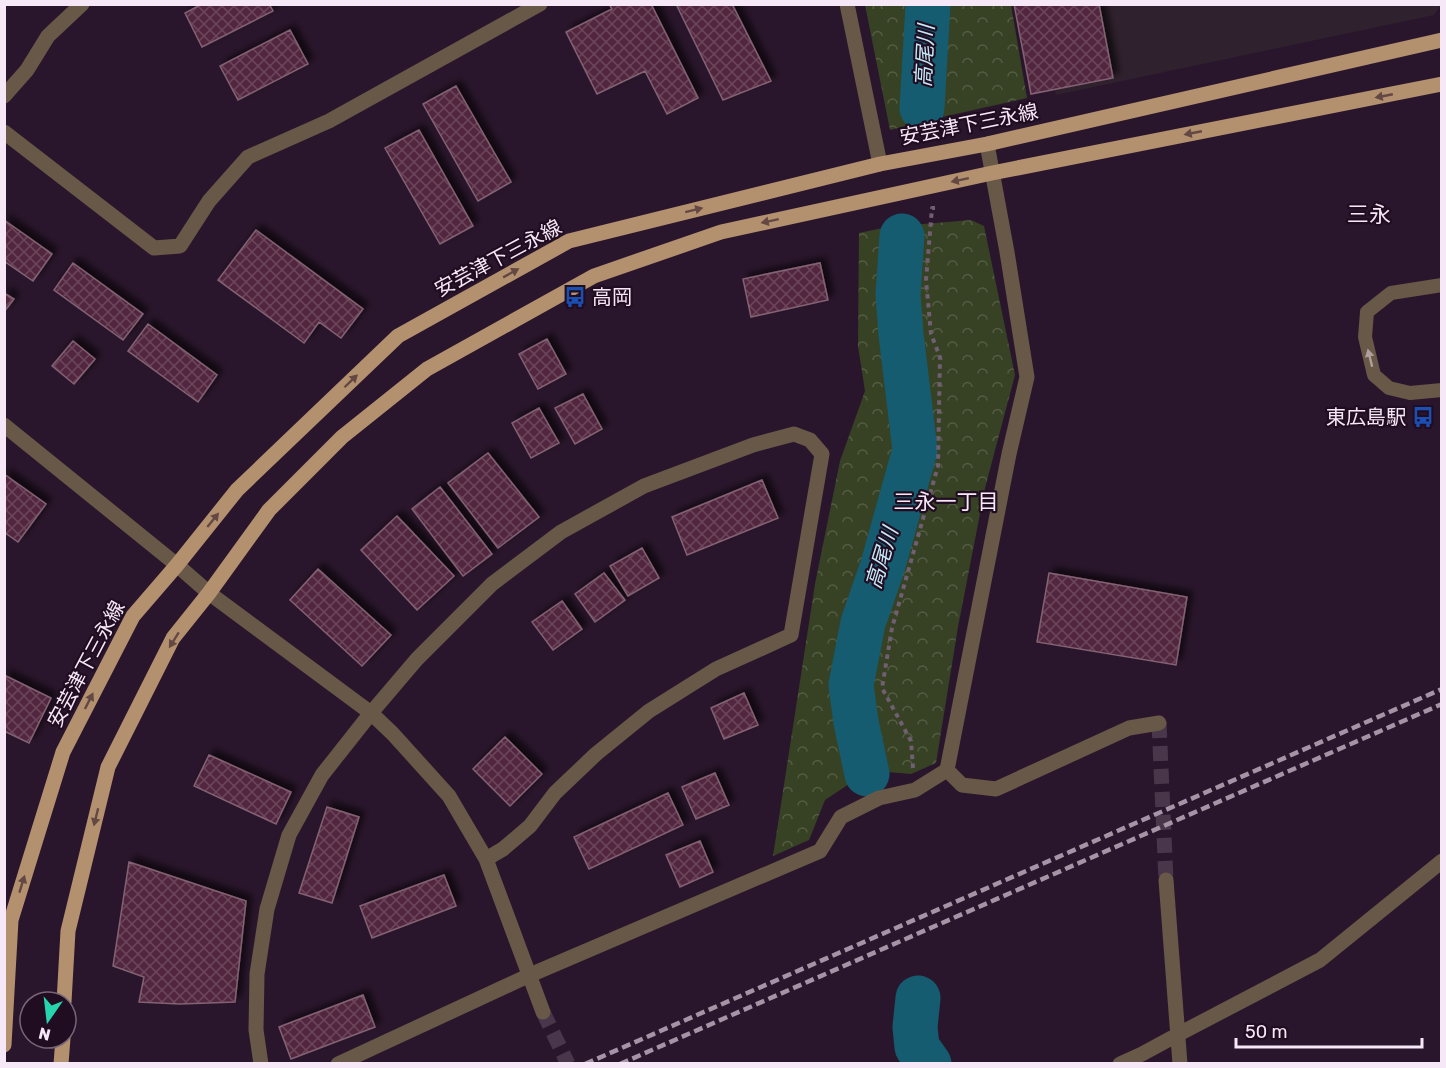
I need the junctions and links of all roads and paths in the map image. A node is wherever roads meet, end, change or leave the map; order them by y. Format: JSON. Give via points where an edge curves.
{"nodes":[{"id":1,"x":82,"y":4,"type":"edge"},
{"id":2,"x":540,"y":4,"type":"edge"},
{"id":3,"x":847,"y":4,"type":"edge"},
{"id":4,"x":1442,"y":40,"type":"edge"},
{"id":5,"x":1442,"y":84,"type":"edge"},
{"id":6,"x":4,"y":96,"type":"edge"},
{"id":7,"x":4,"y":132,"type":"edge"},
{"id":8,"x":987,"y":144,"type":"junction"},
{"id":9,"x":880,"y":164,"type":"junction"},
{"id":10,"x":992,"y":173,"type":"junction"},
{"id":11,"x":943,"y":206,"type":"dead end"},
{"id":12,"x":1442,"y":285,"type":"edge"},
{"id":13,"x":1442,"y":390,"type":"edge"},
{"id":14,"x":4,"y":425,"type":"edge"},
{"id":15,"x":177,"y":565,"type":"junction"},
{"id":16,"x":209,"y":593,"type":"junction"},
{"id":17,"x":371,"y":713,"type":"junction"},
{"id":18,"x":1159,"y":723,"type":"dead end"},
{"id":19,"x":947,"y":770,"type":"junction"},
{"id":20,"x":915,"y":790,"type":"junction"},
{"id":21,"x":486,"y":859,"type":"junction"},
{"id":22,"x":1442,"y":861,"type":"edge"},
{"id":23,"x":1166,"y":880,"type":"tunnel mouth"},
{"id":24,"x":530,"y":975,"type":"junction"},
{"id":25,"x":65,"y":990,"type":"edge"},
{"id":26,"x":543,"y":1012,"type":"tunnel mouth"},
{"id":27,"x":1177,"y":1035,"type":"junction"},
{"id":28,"x":4,"y":1045,"type":"edge"},
{"id":29,"x":261,"y":1064,"type":"edge"},
{"id":30,"x":338,"y":1064,"type":"edge"},
{"id":31,"x":1120,"y":1064,"type":"edge"},
{"id":32,"x":1180,"y":1064,"type":"edge"}],
"edges":[{"from":1,"to":6,"type":"street","via":[[48,36],[27,70]]},
{"from":2,"to":7,"type":"street","via":[[329,121],[248,157],[209,201],[180,246],[154,248]]},
{"from":3,"to":9,"type":"street"},
{"from":4,"to":8,"type":"main road","name":"安芸津下三永線"},
{"from":5,"to":10,"type":"main road","one_way":true},
{"from":8,"to":9,"type":"main road","name":"安芸津下三永線"},
{"from":8,"to":10,"type":"street"},
{"from":15,"to":9,"type":"main road","name":"安芸津下三永線","one_way":true,"via":[[237,490],[398,336],[569,241]]},
{"from":10,"to":16,"type":"main road","one_way":true,"via":[[721,232],[594,276],[427,369],[342,437],[269,510]]},
{"from":10,"to":19,"type":"street","via":[[1027,377],[1006,465]]},
{"from":11,"to":20,"type":"path","via":[[932,208],[926,280],[931,334],[940,357],[938,466],[892,628],[882,688],[911,741]]},
{"from":13,"to":12,"type":"lane","one_way":true,"via":[[1410,393],[1389,388],[1374,375],[1365,337],[1367,312],[1391,293]]},
{"from":14,"to":15,"type":"street"},
{"from":15,"to":16,"type":"street"},
{"from":28,"to":15,"type":"main road","name":"安芸津下三永線","one_way":true,"via":[[11,920],[63,752],[133,616]]},
{"from":16,"to":17,"type":"street"},
{"from":16,"to":25,"type":"main road","one_way":true,"via":[[173,638],[108,767],[68,931]]},
{"from":17,"to":21,"type":"street","via":[[449,795]]},
{"from":17,"to":21,"type":"street","via":[[417,659],[492,584],[561,532],[644,486],[753,445],[794,434],[810,440],[822,454],[791,635],[716,669],[649,711],[596,753],[555,793],[530,826]]},
{"from":17,"to":29,"type":"street","via":[[322,775],[289,835],[267,909],[257,974],[256,1029]]},
{"from":18,"to":19,"type":"street","via":[[1129,728],[996,789],[962,785]]},
{"from":19,"to":20,"type":"street"},
{"from":20,"to":24,"type":"street","via":[[879,798],[840,817],[820,851]]},
{"from":21,"to":24,"type":"street"},
{"from":22,"to":27,"type":"street","via":[[1320,960]]},
{"from":23,"to":27,"type":"street"},
{"from":24,"to":26,"type":"street"},
{"from":24,"to":30,"type":"street"},
{"from":27,"to":31,"type":"street"},
{"from":27,"to":32,"type":"street"}]}
